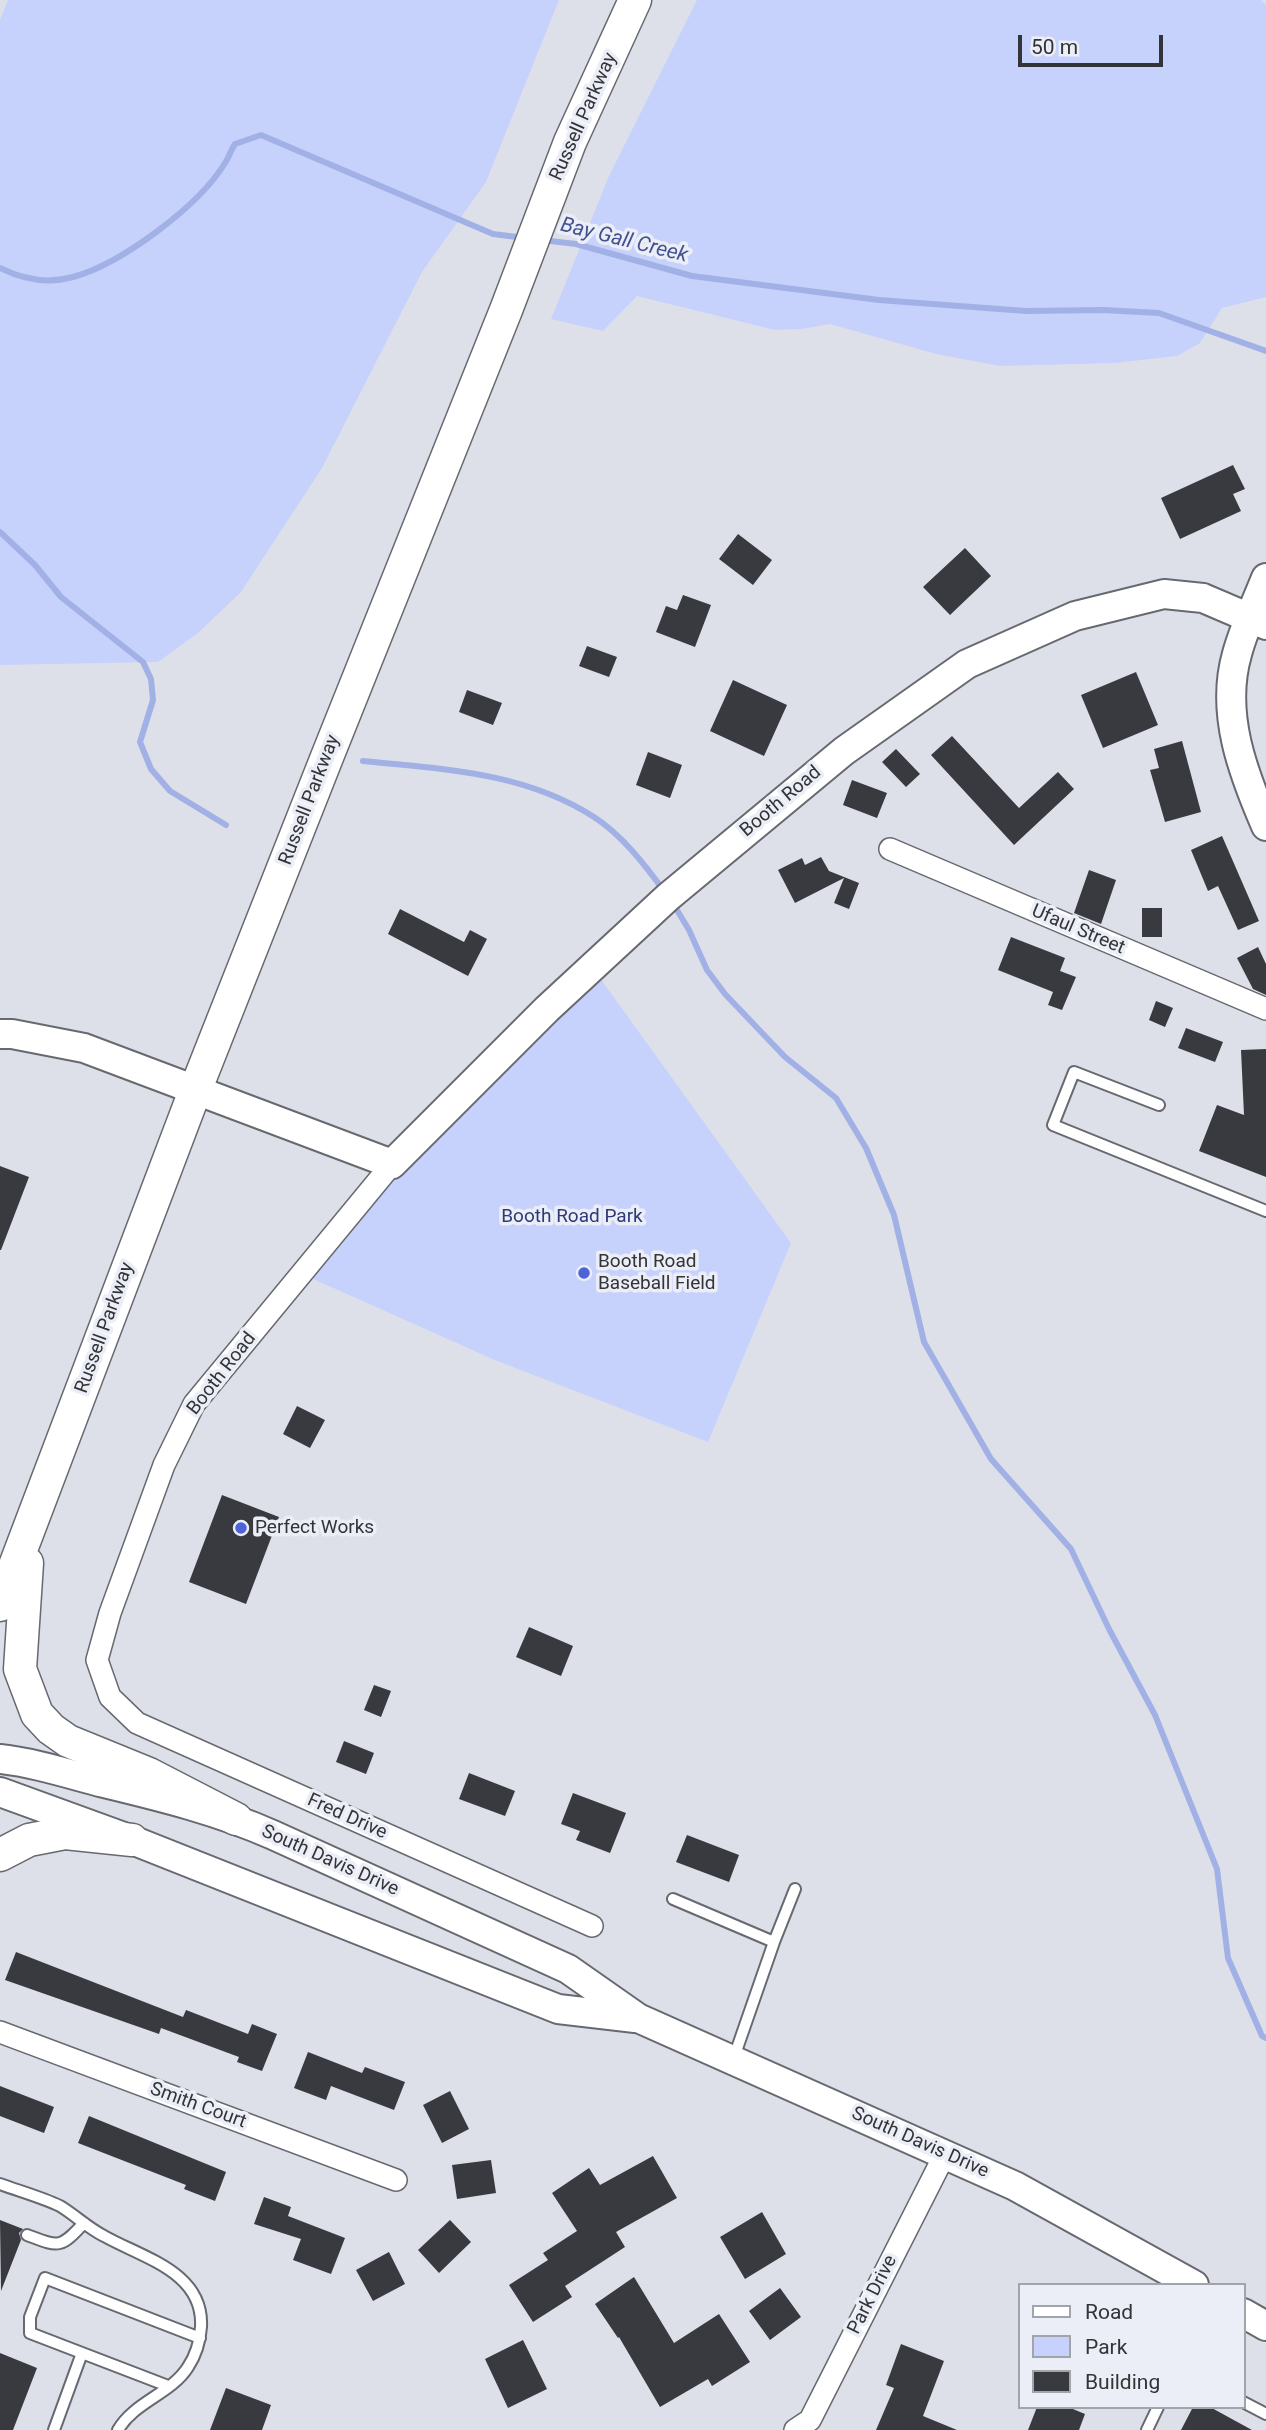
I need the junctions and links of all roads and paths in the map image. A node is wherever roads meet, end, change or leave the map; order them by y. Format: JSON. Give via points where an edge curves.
{"nodes":[{"id":1,"x":635,"y":0,"type":"edge"},
{"id":2,"x":1266,"y":578,"type":"edge"},
{"id":3,"x":1258,"y":621,"type":"edge"},
{"id":4,"x":1266,"y":826,"type":"edge"},
{"id":5,"x":890,"y":849,"type":"dead end"},
{"id":6,"x":1266,"y":1009,"type":"edge"},
{"id":7,"x":0,"y":1034,"type":"edge"},
{"id":8,"x":195,"y":1091,"type":"junction"},
{"id":9,"x":1158,"y":1105,"type":"dead end"},
{"id":10,"x":392,"y":1164,"type":"junction"},
{"id":11,"x":1266,"y":1211,"type":"edge"},
{"id":12,"x":29,"y":1527,"type":"junction"},
{"id":13,"x":0,"y":1605,"type":"edge"},
{"id":14,"x":110,"y":1697,"type":"joint"},
{"id":15,"x":0,"y":1759,"type":"edge"},
{"id":16,"x":0,"y":1792,"type":"edge"},
{"id":17,"x":236,"y":1819,"type":"junction"},
{"id":18,"x":132,"y":1840,"type":"junction"},
{"id":19,"x":0,"y":1855,"type":"edge"},
{"id":20,"x":795,"y":1889,"type":"dead end"},
{"id":21,"x":673,"y":1899,"type":"dead end"},
{"id":22,"x":592,"y":1926,"type":"dead end"},
{"id":23,"x":774,"y":1942,"type":"junction"},
{"id":24,"x":638,"y":2018,"type":"junction"},
{"id":25,"x":0,"y":2032,"type":"edge"},
{"id":26,"x":733,"y":2060,"type":"junction"},
{"id":27,"x":945,"y":2154,"type":"junction"},
{"id":28,"x":396,"y":2179,"type":"dead end"},
{"id":29,"x":0,"y":2184,"type":"edge"},
{"id":30,"x":84,"y":2223,"type":"junction"},
{"id":31,"x":27,"y":2235,"type":"dead end"},
{"id":32,"x":1190,"y":2283,"type":"edge"},
{"id":33,"x":1245,"y":2314,"type":"edge"},
{"id":34,"x":1266,"y":2326,"type":"edge"},
{"id":35,"x":200,"y":2339,"type":"junction"},
{"id":36,"x":82,"y":2353,"type":"junction"},
{"id":37,"x":168,"y":2386,"type":"junction"},
{"id":38,"x":1245,"y":2403,"type":"edge"},
{"id":39,"x":1157,"y":2409,"type":"edge"},
{"id":40,"x":1266,"y":2414,"type":"edge"},
{"id":41,"x":54,"y":2430,"type":"edge"},
{"id":42,"x":118,"y":2430,"type":"edge"},
{"id":43,"x":795,"y":2430,"type":"edge"},
{"id":44,"x":1147,"y":2430,"type":"edge"}],
"edges":[{"from":1,"to":8,"type":"main road","name":"Russell Parkway","via":[[570,142]]},
{"from":2,"to":3,"type":"street"},
{"from":3,"to":4,"type":"street","via":[[1236,656],[1233,726],[1248,784]]},
{"from":3,"to":10,"type":"street","name":"Booth Road","via":[[1203,598],[1164,594],[1075,616],[967,664],[844,751],[668,897],[547,1009]]},
{"from":5,"to":6,"type":"street","name":"Ufaul Street"},
{"from":7,"to":8,"type":"street","via":[[84,1048]]},
{"from":8,"to":10,"type":"street"},
{"from":8,"to":12,"type":"main road","name":"Russell Parkway"},
{"from":9,"to":11,"type":"lane","via":[[1074,1072],[1053,1125]]},
{"from":10,"to":14,"type":"street","name":"Booth Road","via":[[194,1404],[164,1465],[110,1613],[97,1660]]},
{"from":12,"to":13,"type":"main road","name":"Russell Parkway"},
{"from":12,"to":17,"type":"main road","via":[[20,1669],[37,1714],[68,1741],[149,1774]]},
{"from":14,"to":22,"type":"street","name":"Fred Drive","via":[[137,1723]]},
{"from":15,"to":17,"type":"street","name":"South Davis Drive"},
{"from":16,"to":18,"type":"street","name":"South Davis Drive"},
{"from":17,"to":24,"type":"street","name":"South Davis Drive","via":[[568,1969]]},
{"from":18,"to":19,"type":"main road","via":[[65,1833],[29,1840]]},
{"from":18,"to":24,"type":"street","name":"South Davis Drive","via":[[558,2009]]},
{"from":20,"to":23,"type":"lane"},
{"from":21,"to":23,"type":"lane"},
{"from":23,"to":26,"type":"lane"},
{"from":24,"to":26,"type":"street","name":"South Davis Drive"},
{"from":25,"to":28,"type":"street","name":"Smith Court"},
{"from":26,"to":27,"type":"street","name":"South Davis Drive"},
{"from":27,"to":32,"type":"street","name":"South Davis Drive","via":[[1015,2186]]},
{"from":27,"to":43,"type":"street","name":"Park Drive","via":[[810,2420]]},
{"from":29,"to":30,"type":"lane","via":[[60,2206]]},
{"from":30,"to":31,"type":"lane","via":[[67,2242],[55,2245]]},
{"from":30,"to":35,"type":"lane","via":[[180,2276],[192,2288],[202,2315]]},
{"from":33,"to":34,"type":"street"},
{"from":35,"to":36,"type":"lane","via":[[45,2278],[30,2317],[30,2333]]},
{"from":35,"to":37,"type":"lane","via":[[189,2366]]},
{"from":36,"to":37,"type":"lane"},
{"from":36,"to":41,"type":"lane"},
{"from":37,"to":42,"type":"lane","via":[[124,2419]]},
{"from":38,"to":40,"type":"lane"},
{"from":39,"to":44,"type":"lane"}]}
